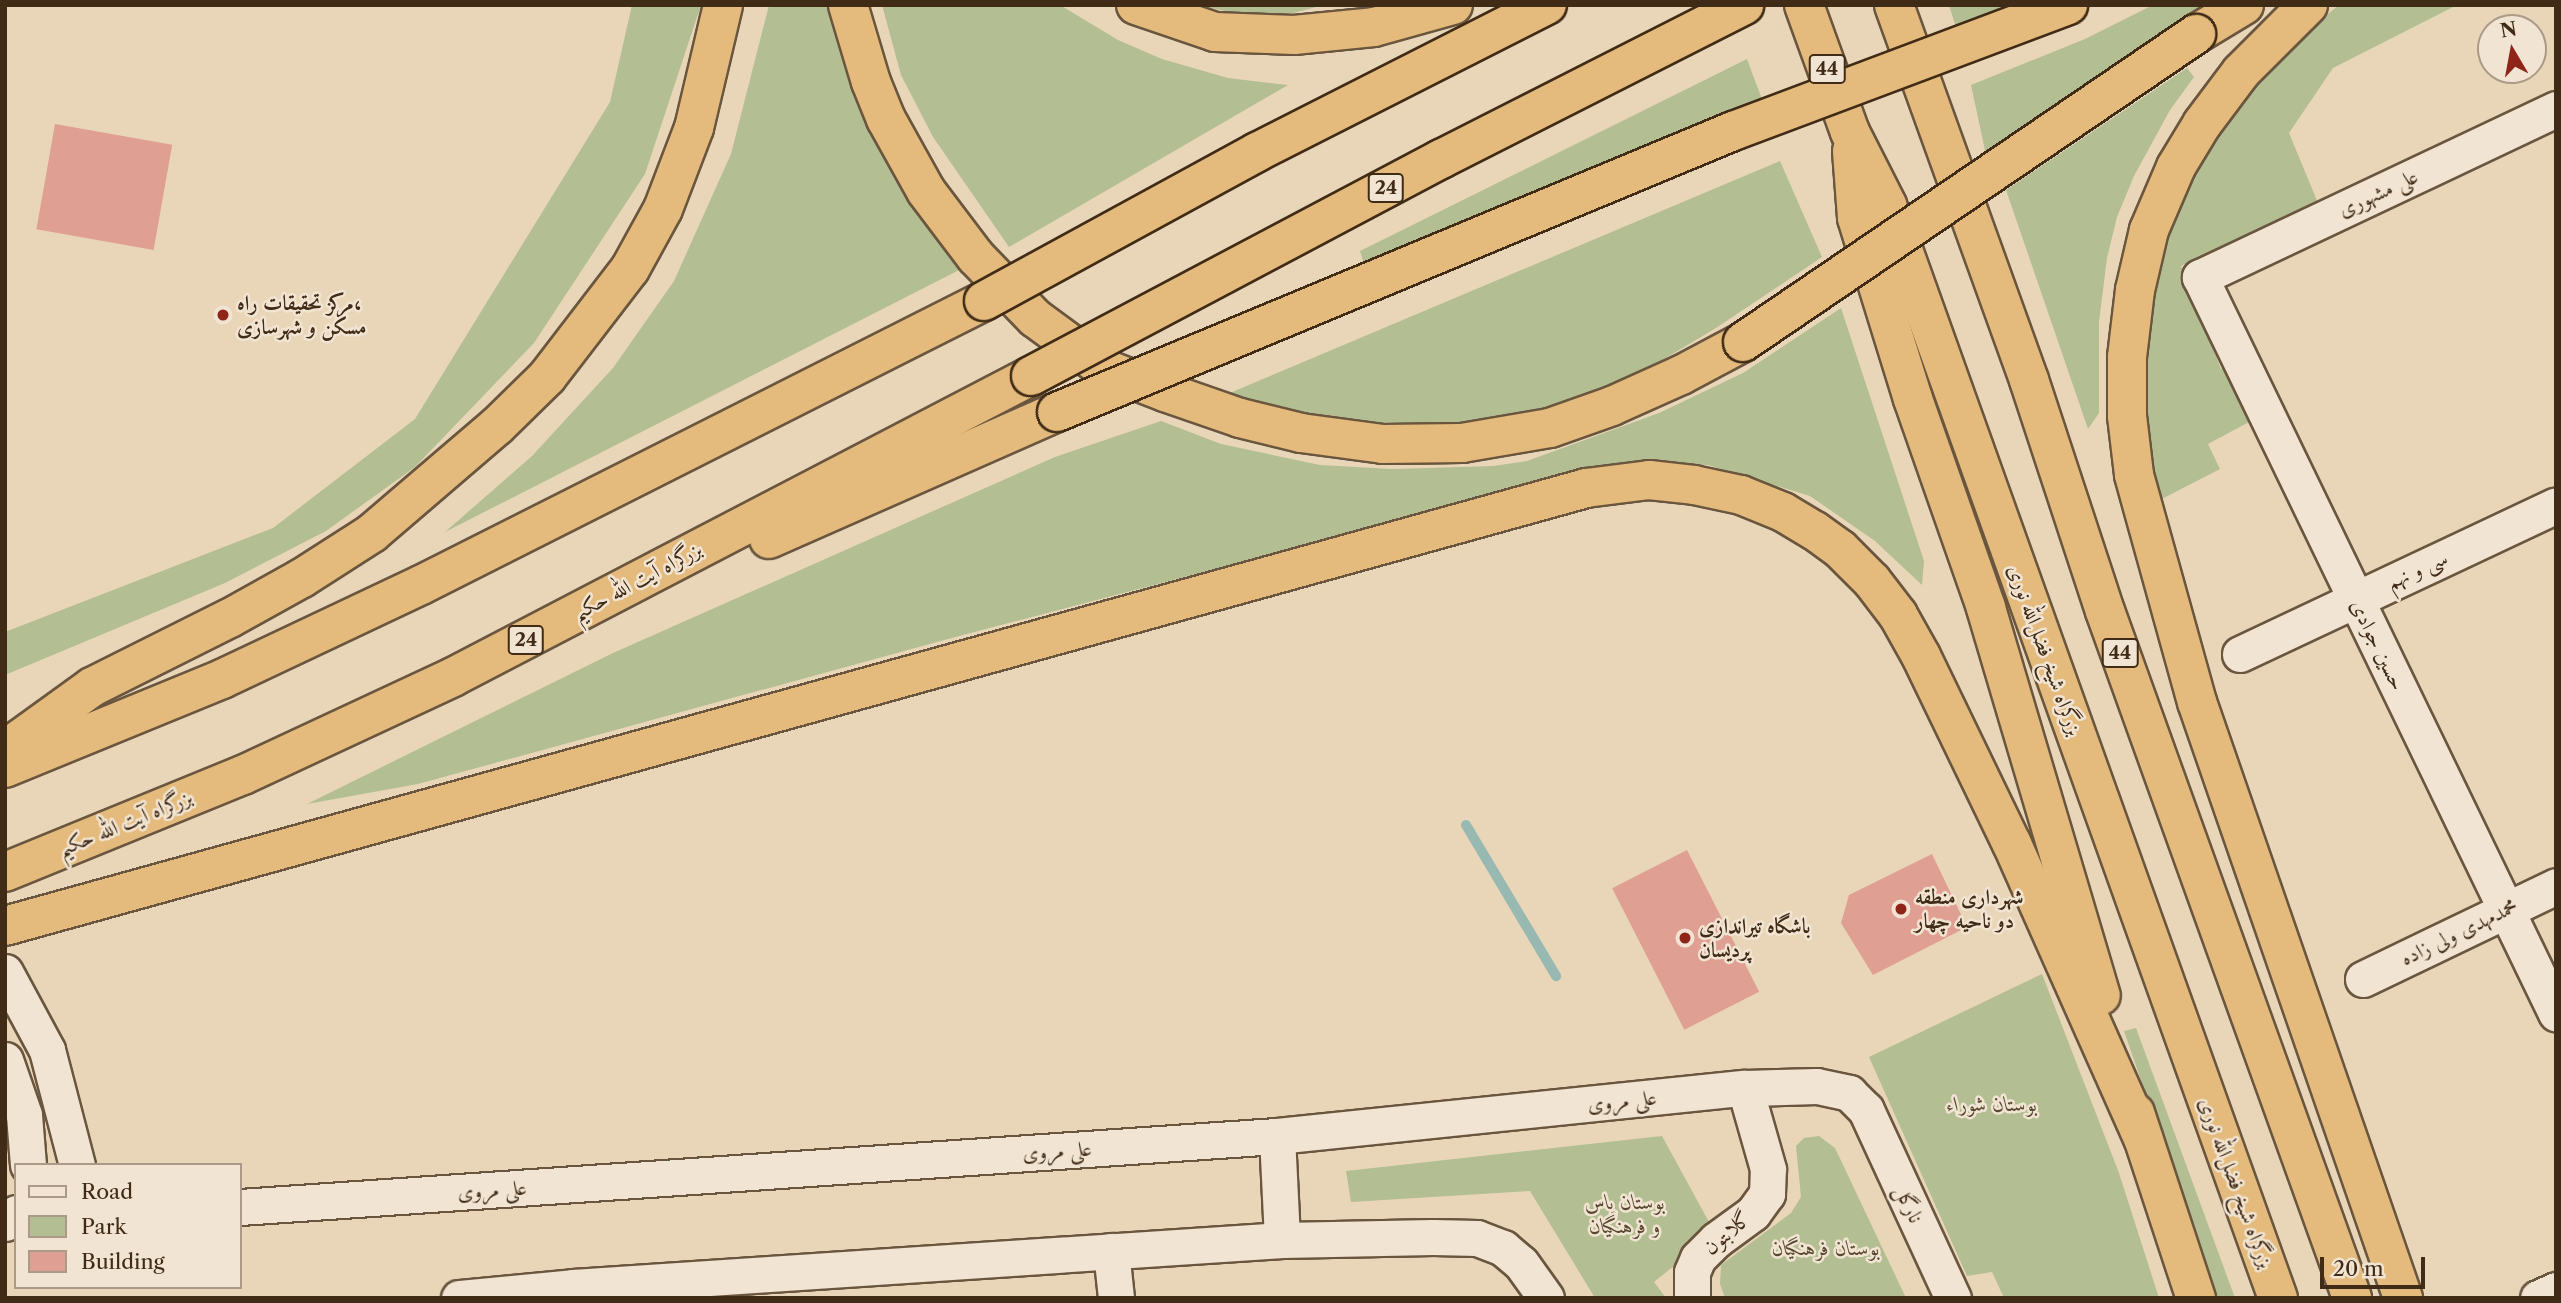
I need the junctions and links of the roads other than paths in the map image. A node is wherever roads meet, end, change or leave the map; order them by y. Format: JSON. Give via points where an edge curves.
{"nodes":[{"id":1,"x":723,"y":5,"type":"edge"},
{"id":2,"x":848,"y":5,"type":"edge"},
{"id":3,"x":1136,"y":5,"type":"edge"},
{"id":4,"x":1453,"y":5,"type":"edge"},
{"id":5,"x":1547,"y":5,"type":"edge"},
{"id":6,"x":1744,"y":5,"type":"edge"},
{"id":7,"x":1804,"y":5,"type":"edge"},
{"id":8,"x":1894,"y":5,"type":"edge"},
{"id":9,"x":2068,"y":5,"type":"edge"},
{"id":10,"x":2244,"y":5,"type":"edge"},
{"id":11,"x":2308,"y":5,"type":"edge"},
{"id":12,"x":2556,"y":109,"type":"edge"},
{"id":13,"x":1850,"y":132,"type":"junction"},
{"id":14,"x":2200,"y":277,"type":"joint"},
{"id":15,"x":2556,"y":505,"type":"edge"},
{"id":16,"x":2356,"y":600,"type":"junction"},
{"id":17,"x":2240,"y":654,"type":"dead end"},
{"id":18,"x":453,"y":677,"type":"junction"},
{"id":19,"x":5,"y":750,"type":"edge"},
{"id":20,"x":5,"y":768,"type":"edge"},
{"id":21,"x":5,"y":872,"type":"edge"},
{"id":22,"x":2556,"y":886,"type":"edge"},
{"id":23,"x":2506,"y":909,"type":"junction"},
{"id":24,"x":5,"y":926,"type":"edge"},
{"id":25,"x":5,"y":972,"type":"edge"},
{"id":26,"x":2363,"y":979,"type":"dead end"},
{"id":27,"x":2556,"y":1013,"type":"edge"},
{"id":28,"x":5,"y":1060,"type":"edge"},
{"id":29,"x":1745,"y":1088,"type":"junction"},
{"id":30,"x":1866,"y":1110,"type":"joint"},
{"id":31,"x":1277,"y":1136,"type":"junction"},
{"id":32,"x":2143,"y":1138,"type":"junction"},
{"id":33,"x":28,"y":1163,"type":"edge"},
{"id":34,"x":76,"y":1163,"type":"edge"},
{"id":35,"x":242,"y":1207,"type":"edge"},
{"id":36,"x":1282,"y":1240,"type":"junction"},
{"id":37,"x":1111,"y":1251,"type":"junction"},
{"id":38,"x":2556,"y":1290,"type":"edge"},
{"id":39,"x":574,"y":1292,"type":"edge"},
{"id":40,"x":459,"y":1298,"type":"edge"},
{"id":41,"x":1116,"y":1298,"type":"edge"},
{"id":42,"x":1546,"y":1298,"type":"edge"},
{"id":43,"x":1692,"y":1298,"type":"edge"},
{"id":44,"x":1953,"y":1298,"type":"edge"},
{"id":45,"x":2196,"y":1298,"type":"edge"},
{"id":46,"x":2278,"y":1298,"type":"edge"},
{"id":47,"x":2352,"y":1298,"type":"edge"},
{"id":48,"x":2403,"y":1298,"type":"edge"},
{"id":49,"x":2538,"y":1298,"type":"edge"}],
"edges":[{"from":1,"to":19,"type":"highway","via":[[694,128],[663,209],[630,269],[547,377],[372,533],[230,618],[92,687]]},
{"from":2,"to":10,"type":"highway","bridge":true,"via":[[886,119],[926,191],[976,257],[1035,318],[1103,368],[1165,392],[1301,433],[1383,444],[1462,443],[1550,428],[1681,375],[1743,342]]},
{"from":3,"to":4,"type":"highway","via":[[1215,32],[1294,35],[1374,27]]},
{"from":5,"to":20,"type":"highway","bridge":true,"via":[[1257,152],[985,301],[396,597],[222,679]]},
{"from":6,"to":18,"type":"highway","name":"بزرگراه آیت الله حکیم","number":"24","bridge":true},
{"from":7,"to":13,"type":"highway","name":"بزرگراه شیخ فضل‌الله نوری","number":"44"},
{"from":8,"to":47,"type":"highway","number":"44"},
{"from":9,"to":18,"type":"highway","bridge":true,"via":[[1733,131],[1057,412]]},
{"from":11,"to":48,"type":"highway","via":[[2241,72],[2176,167],[2149,230],[2135,290],[2127,357],[2127,416],[2134,475],[2197,702]]},
{"from":12,"to":14,"type":"street","name":"علی مشهوری"},
{"from":13,"to":32,"type":"highway","via":[[1857,218],[1913,399],[1986,608]]},
{"from":13,"to":46,"type":"highway","name":"بزرگراه شیخ فضل‌الله نوری","number":"44","via":[[1886,205]]},
{"from":14,"to":16,"type":"street","name":"حسین جوادی"},
{"from":15,"to":16,"type":"street","name":"سی و نهم"},
{"from":16,"to":17,"type":"street","name":"سی و نهم"},
{"from":16,"to":23,"type":"street","name":"حسین جوادی"},
{"from":18,"to":21,"type":"highway","name":"بزرگراه آیت الله حکیم","number":"24","via":[[243,775]]},
{"from":22,"to":23,"type":"street","name":"محمدمهدی ولی زاده"},
{"from":23,"to":26,"type":"street","name":"محمدمهدی ولی زاده"},
{"from":23,"to":27,"type":"street","name":"حسین جوادی"},
{"from":24,"to":32,"type":"highway","via":[[1586,488],[1649,480],[1683,483],[1741,495],[1815,531],[1872,581],[1898,615],[2012,844]]},
{"from":25,"to":34,"type":"street","via":[[47,1050]]},
{"from":28,"to":33,"type":"street","via":[[24,1115]]},
{"from":29,"to":30,"type":"street","name":"علی مروی","via":[[1817,1086],[1849,1093]]},
{"from":29,"to":31,"type":"street","name":"علی مروی"},
{"from":29,"to":43,"type":"street","name":"گلابتون","via":[[1768,1169],[1767,1194],[1753,1213],[1698,1258],[1692,1272]]},
{"from":30,"to":44,"type":"street","name":"نارگل"},
{"from":31,"to":35,"type":"street","name":"علی مروی"},
{"from":31,"to":36,"type":"street"},
{"from":32,"to":45,"type":"highway"},
{"from":36,"to":37,"type":"street"},
{"from":36,"to":42,"type":"street","via":[[1477,1238],[1503,1248],[1521,1263]]},
{"from":37,"to":39,"type":"street"},
{"from":37,"to":41,"type":"street"},
{"from":38,"to":49,"type":"street"},
{"from":39,"to":40,"type":"street"}]}
